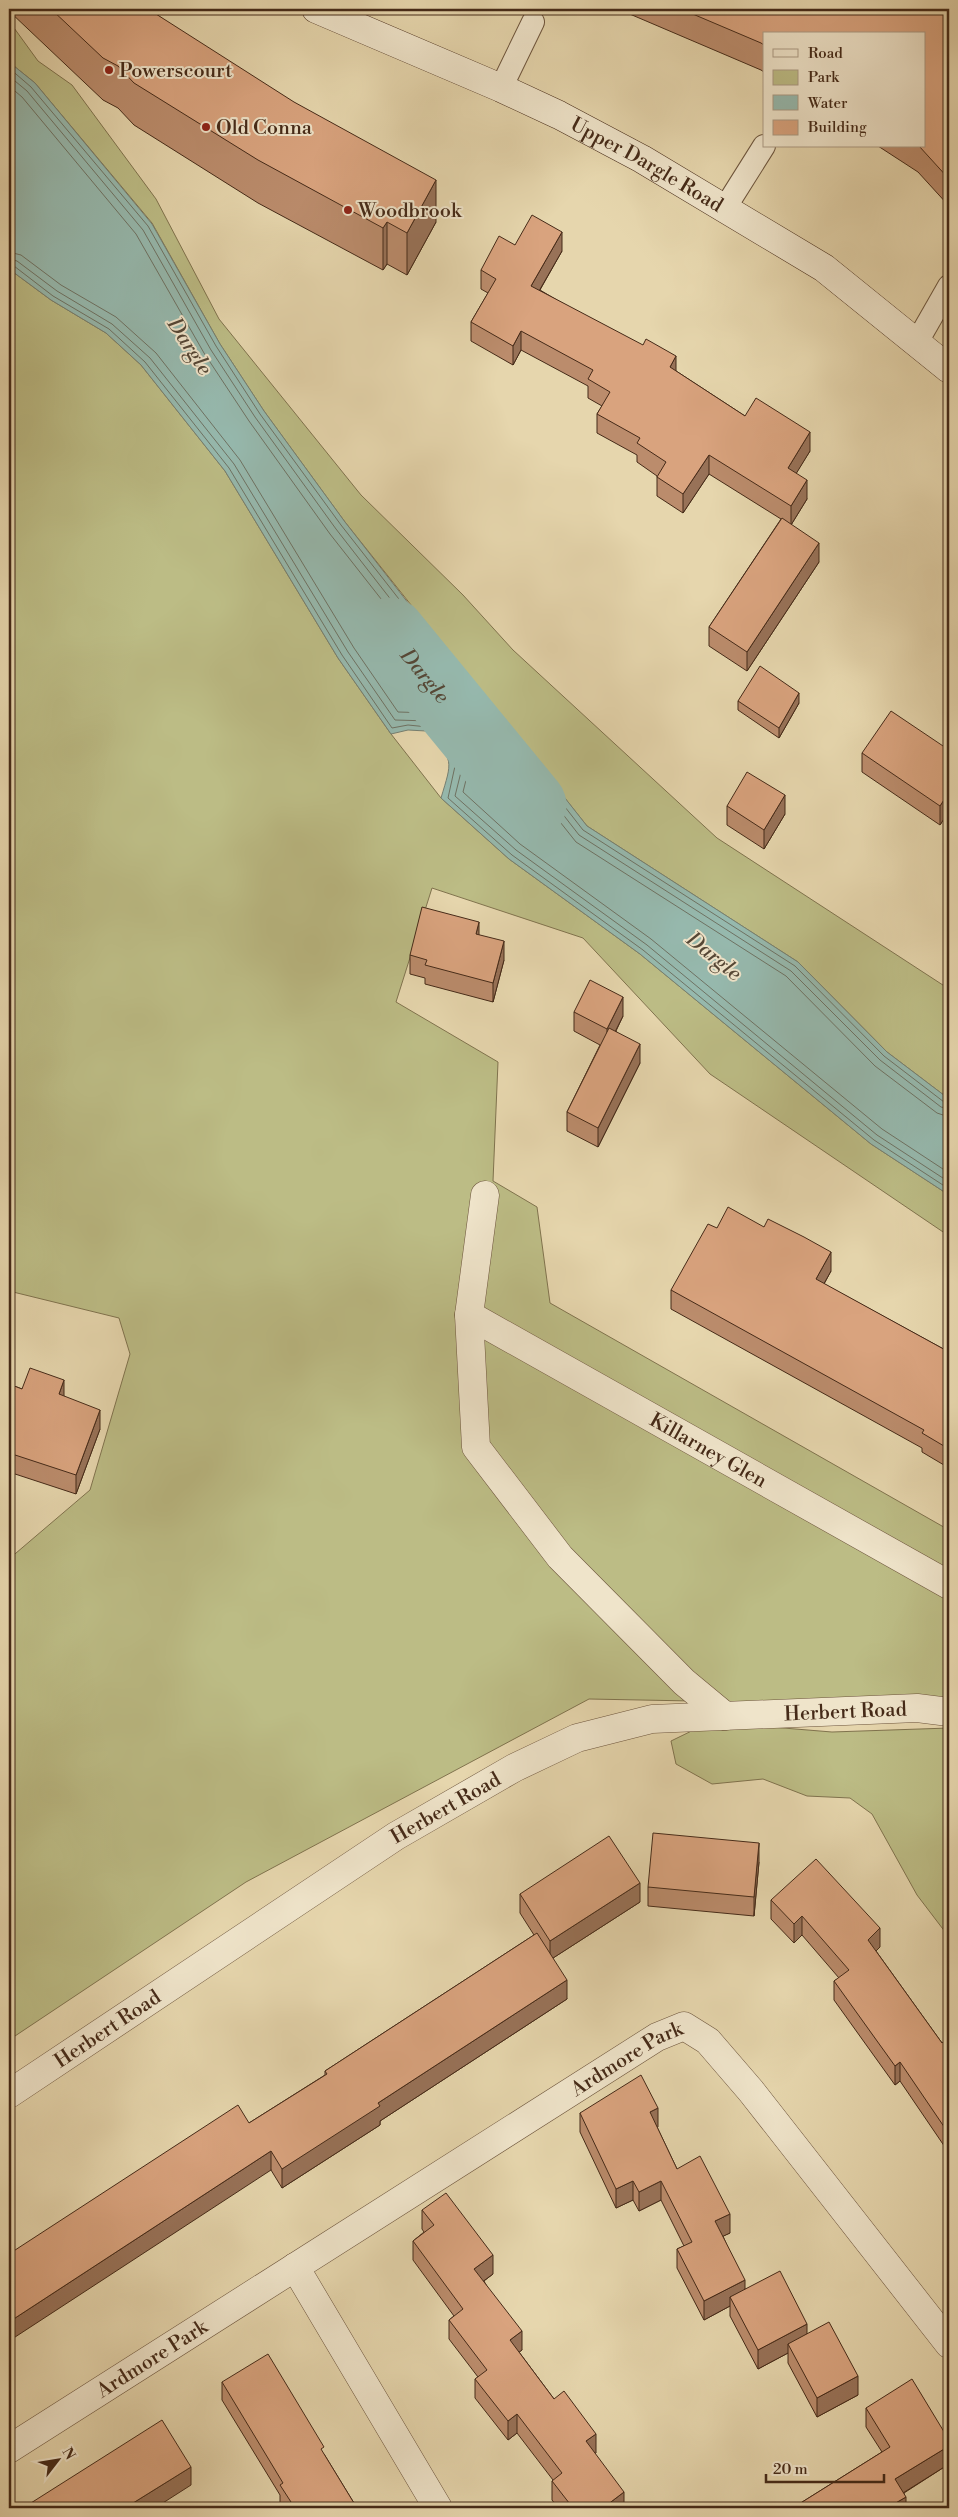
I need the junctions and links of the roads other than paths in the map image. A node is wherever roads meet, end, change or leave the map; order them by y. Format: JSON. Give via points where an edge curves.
{"nodes":[{"id":1,"x":316,"y":9,"type":"edge"},
{"id":2,"x":533,"y":22,"type":"dead end"},
{"id":3,"x":501,"y":88,"type":"junction"},
{"id":4,"x":763,"y":148,"type":"edge"},
{"id":5,"x":725,"y":208,"type":"junction"},
{"id":6,"x":949,"y":286,"type":"edge"},
{"id":7,"x":917,"y":342,"type":"junction"},
{"id":8,"x":949,"y":369,"type":"edge"},
{"id":9,"x":485,"y":1195,"type":"dead end"},
{"id":10,"x":469,"y":1315,"type":"junction"},
{"id":11,"x":949,"y":1585,"type":"edge"},
{"id":12,"x":949,"y":1712,"type":"edge"},
{"id":13,"x":725,"y":1716,"type":"junction"},
{"id":14,"x":9,"y":2094,"type":"edge"},
{"id":15,"x":295,"y":2267,"type":"junction"},
{"id":16,"x":949,"y":2344,"type":"edge"},
{"id":17,"x":9,"y":2449,"type":"edge"},
{"id":18,"x":438,"y":2508,"type":"edge"}],
"edges":[{"from":1,"to":3,"type":"street","name":"Upper Dargle Road"},
{"from":2,"to":3,"type":"lane"},
{"from":3,"to":5,"type":"street","name":"Upper Dargle Road","via":[[633,155]]},
{"from":4,"to":5,"type":"lane"},
{"from":5,"to":7,"type":"street","name":"Upper Dargle Road","via":[[824,268]]},
{"from":6,"to":7,"type":"lane"},
{"from":7,"to":8,"type":"street","name":"Upper Dargle Road"},
{"from":9,"to":10,"type":"street"},
{"from":10,"to":11,"type":"street","name":"Killarney Glen"},
{"from":10,"to":13,"type":"street","via":[[476,1447],[560,1557],[684,1682]]},
{"from":12,"to":13,"type":"street","name":"Herbert Road","via":[[917,1708]]},
{"from":13,"to":14,"type":"street","name":"Herbert Road","via":[[652,1719],[577,1738],[514,1768],[396,1836]]},
{"from":15,"to":16,"type":"street","name":"Ardmore Park","via":[[657,2037],[684,2026],[708,2041],[751,2091]]},
{"from":15,"to":17,"type":"street","name":"Ardmore Park"},
{"from":15,"to":18,"type":"street"}]}
